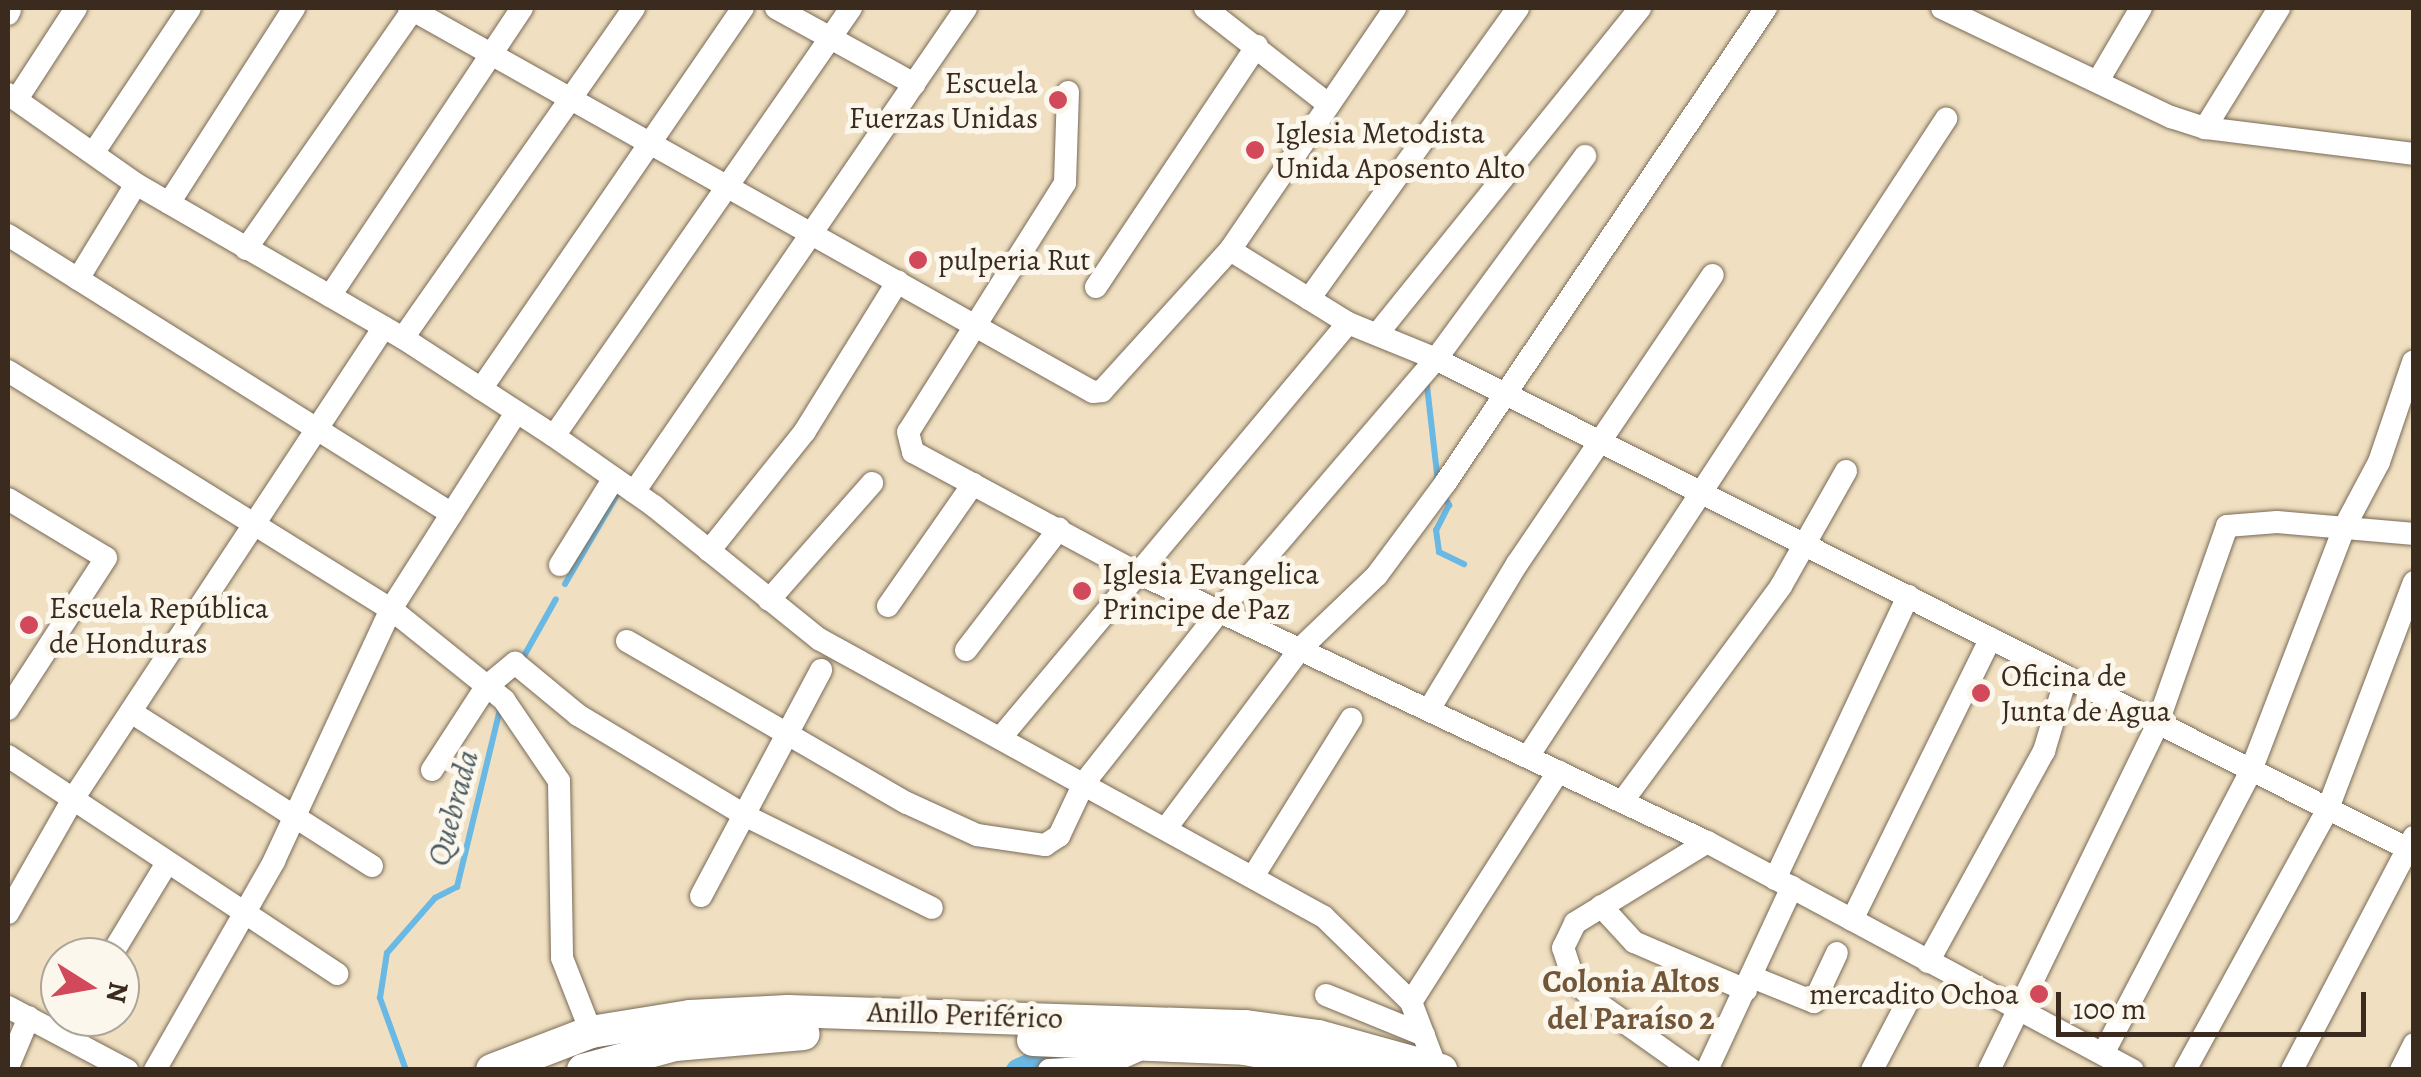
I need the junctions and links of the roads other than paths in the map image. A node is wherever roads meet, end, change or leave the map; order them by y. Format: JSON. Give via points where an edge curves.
{"nodes":[{"id":1,"x":76,"y":8,"type":"edge"},
{"id":2,"x":190,"y":8,"type":"edge"},
{"id":3,"x":294,"y":8,"type":"edge"},
{"id":4,"x":522,"y":8,"type":"edge"},
{"id":5,"x":634,"y":8,"type":"edge"},
{"id":6,"x":744,"y":8,"type":"edge"},
{"id":7,"x":776,"y":8,"type":"edge"},
{"id":8,"x":851,"y":8,"type":"edge"},
{"id":9,"x":966,"y":8,"type":"edge"},
{"id":10,"x":1205,"y":8,"type":"edge"},
{"id":11,"x":1518,"y":8,"type":"edge"},
{"id":12,"x":1640,"y":8,"type":"edge"},
{"id":13,"x":1766,"y":8,"type":"edge"},
{"id":14,"x":1942,"y":8,"type":"edge"},
{"id":15,"x":1999,"y":8,"type":"edge"},
{"id":16,"x":2141,"y":8,"type":"edge"},
{"id":17,"x":2279,"y":8,"type":"edge"},
{"id":18,"x":411,"y":9,"type":"edge"},
{"id":19,"x":1384,"y":12,"type":"edge"},
{"id":20,"x":1986,"y":29,"type":"junction"},
{"id":21,"x":832,"y":36,"type":"junction"},
{"id":22,"x":1257,"y":46,"type":"junction"},
{"id":23,"x":494,"y":54,"type":"junction"},
{"id":24,"x":2098,"y":81,"type":"junction"},
{"id":25,"x":914,"y":84,"type":"junction"},
{"id":26,"x":1068,"y":92,"type":"dead end"},
{"id":27,"x":12,"y":96,"type":"edge"},
{"id":28,"x":577,"y":97,"type":"junction"},
{"id":29,"x":1329,"y":104,"type":"junction"},
{"id":30,"x":1946,"y":119,"type":"dead end"},
{"id":31,"x":2205,"y":128,"type":"junction"},
{"id":32,"x":654,"y":142,"type":"junction"},
{"id":33,"x":94,"y":152,"type":"junction"},
{"id":34,"x":2414,"y":154,"type":"edge"},
{"id":35,"x":1585,"y":156,"type":"dead end"},
{"id":36,"x":136,"y":184,"type":"junction"},
{"id":37,"x":733,"y":184,"type":"junction"},
{"id":38,"x":169,"y":203,"type":"junction"},
{"id":39,"x":812,"y":233,"type":"junction"},
{"id":40,"x":8,"y":235,"type":"edge"},
{"id":41,"x":246,"y":249,"type":"junction"},
{"id":42,"x":1230,"y":250,"type":"junction"},
{"id":43,"x":1712,"y":275,"type":"dead end"},
{"id":44,"x":78,"y":279,"type":"junction"},
{"id":45,"x":898,"y":281,"type":"junction"},
{"id":46,"x":1096,"y":286,"type":"dead end"},
{"id":47,"x":330,"y":296,"type":"junction"},
{"id":48,"x":1309,"y":300,"type":"junction"},
{"id":49,"x":1348,"y":323,"type":"junction"},
{"id":50,"x":978,"y":325,"type":"junction"},
{"id":51,"x":393,"y":332,"type":"junction"},
{"id":52,"x":1378,"y":334,"type":"junction"},
{"id":53,"x":2413,"y":362,"type":"edge"},
{"id":54,"x":1428,"y":368,"type":"junction"},
{"id":55,"x":10,"y":377,"type":"edge"},
{"id":56,"x":481,"y":389,"type":"junction"},
{"id":57,"x":1505,"y":398,"type":"junction"},
{"id":58,"x":516,"y":413,"type":"junction"},
{"id":59,"x":312,"y":429,"type":"junction"},
{"id":60,"x":554,"y":436,"type":"junction"},
{"id":61,"x":1599,"y":446,"type":"junction"},
{"id":62,"x":1846,"y":471,"type":"dead end"},
{"id":63,"x":872,"y":483,"type":"dead end"},
{"id":64,"x":972,"y":484,"type":"junction"},
{"id":65,"x":624,"y":485,"type":"junction"},
{"id":66,"x":1705,"y":494,"type":"junction"},
{"id":67,"x":8,"y":499,"type":"edge"},
{"id":68,"x":452,"y":514,"type":"junction"},
{"id":69,"x":252,"y":522,"type":"junction"},
{"id":70,"x":2344,"y":526,"type":"junction"},
{"id":71,"x":1059,"y":529,"type":"junction"},
{"id":72,"x":2414,"y":534,"type":"edge"},
{"id":73,"x":1805,"y":544,"type":"junction"},
{"id":74,"x":708,"y":550,"type":"junction"},
{"id":75,"x":560,"y":565,"type":"dead end"},
{"id":76,"x":1140,"y":574,"type":"junction"},
{"id":77,"x":2414,"y":582,"type":"edge"},
{"id":78,"x":1908,"y":596,"type":"junction"},
{"id":79,"x":769,"y":600,"type":"junction"},
{"id":80,"x":888,"y":606,"type":"dead end"},
{"id":81,"x":391,"y":609,"type":"junction"},
{"id":82,"x":1220,"y":612,"type":"junction"},
{"id":83,"x":1991,"y":638,"type":"junction"},
{"id":84,"x":627,"y":641,"type":"dead end"},
{"id":85,"x":1301,"y":648,"type":"junction"},
{"id":86,"x":966,"y":650,"type":"dead end"},
{"id":87,"x":822,"y":670,"type":"dead end"},
{"id":88,"x":2065,"y":681,"type":"junction"},
{"id":89,"x":486,"y":687,"type":"junction"},
{"id":90,"x":1430,"y":708,"type":"junction"},
{"id":91,"x":8,"y":709,"type":"edge"},
{"id":92,"x":131,"y":712,"type":"junction"},
{"id":93,"x":1351,"y":719,"type":"dead end"},
{"id":94,"x":2157,"y":724,"type":"junction"},
{"id":95,"x":789,"y":736,"type":"junction"},
{"id":96,"x":1002,"y":736,"type":"junction"},
{"id":97,"x":1529,"y":755,"type":"junction"},
{"id":98,"x":8,"y":756,"type":"edge"},
{"id":99,"x":432,"y":770,"type":"dead end"},
{"id":100,"x":1559,"y":771,"type":"junction"},
{"id":101,"x":2250,"y":773,"type":"junction"},
{"id":102,"x":1084,"y":783,"type":"junction"},
{"id":103,"x":73,"y":800,"type":"junction"},
{"id":104,"x":1622,"y":802,"type":"junction"},
{"id":105,"x":2327,"y":811,"type":"junction"},
{"id":106,"x":295,"y":816,"type":"junction"},
{"id":107,"x":748,"y":817,"type":"junction"},
{"id":108,"x":1167,"y":827,"type":"junction"},
{"id":109,"x":1706,"y":842,"type":"junction"},
{"id":110,"x":2412,"y":846,"type":"edge"},
{"id":111,"x":166,"y":863,"type":"junction"},
{"id":112,"x":372,"y":866,"type":"dead end"},
{"id":113,"x":1254,"y":875,"type":"junction"},
{"id":114,"x":1784,"y":883,"type":"junction"},
{"id":115,"x":701,"y":896,"type":"dead end"},
{"id":116,"x":1601,"y":906,"type":"junction"},
{"id":117,"x":932,"y":908,"type":"dead end"},
{"id":118,"x":8,"y":913,"type":"edge"},
{"id":119,"x":245,"y":917,"type":"junction"},
{"id":120,"x":1852,"y":920,"type":"junction"},
{"id":121,"x":122,"y":937,"type":"edge"},
{"id":122,"x":1837,"y":953,"type":"dead end"},
{"id":123,"x":1928,"y":962,"type":"junction"},
{"id":124,"x":336,"y":974,"type":"dead end"},
{"id":125,"x":1749,"y":983,"type":"junction"},
{"id":126,"x":1326,"y":995,"type":"dead end"},
{"id":127,"x":1411,"y":1002,"type":"junction"},
{"id":128,"x":1907,"y":1003,"type":"dead end"},
{"id":129,"x":8,"y":1007,"type":"edge"},
{"id":130,"x":2022,"y":1011,"type":"junction"},
{"id":131,"x":29,"y":1017,"type":"junction"},
{"id":132,"x":40,"y":1020,"type":"edge"},
{"id":133,"x":591,"y":1032,"type":"junction"},
{"id":134,"x":1424,"y":1035,"type":"junction"},
{"id":135,"x":83,"y":1037,"type":"edge"},
{"id":136,"x":2414,"y":1044,"type":"edge"},
{"id":137,"x":1150,"y":1046,"type":"junction"},
{"id":138,"x":2103,"y":1054,"type":"junction"},
{"id":139,"x":8,"y":1067,"type":"edge"},
{"id":140,"x":1439,"y":1069,"type":"edge"},
{"id":141,"x":128,"y":1070,"type":"edge"},
{"id":142,"x":155,"y":1070,"type":"edge"},
{"id":143,"x":492,"y":1070,"type":"edge"},
{"id":144,"x":583,"y":1070,"type":"edge"},
{"id":145,"x":1049,"y":1070,"type":"edge"},
{"id":146,"x":1354,"y":1070,"type":"edge"},
{"id":147,"x":1692,"y":1070,"type":"edge"},
{"id":148,"x":1707,"y":1070,"type":"edge"},
{"id":149,"x":1872,"y":1070,"type":"edge"},
{"id":150,"x":1989,"y":1070,"type":"edge"},
{"id":151,"x":2133,"y":1070,"type":"edge"},
{"id":152,"x":2185,"y":1070,"type":"edge"},
{"id":153,"x":2292,"y":1070,"type":"edge"},
{"id":154,"x":2401,"y":1070,"type":"edge"}],
"edges":[{"from":1,"to":27,"type":"street"},
{"from":2,"to":33,"type":"street"},
{"from":3,"to":38,"type":"street"},
{"from":4,"to":23,"type":"street"},
{"from":5,"to":28,"type":"street"},
{"from":6,"to":32,"type":"street"},
{"from":7,"to":21,"type":"street"},
{"from":8,"to":21,"type":"street"},
{"from":9,"to":25,"type":"street"},
{"from":10,"to":22,"type":"street"},
{"from":11,"to":48,"type":"street"},
{"from":12,"to":52,"type":"street"},
{"from":13,"to":57,"type":"street"},
{"from":14,"to":20,"type":"street"},
{"from":15,"to":20,"type":"street"},
{"from":16,"to":24,"type":"street"},
{"from":17,"to":31,"type":"street"},
{"from":18,"to":23,"type":"street"},
{"from":18,"to":41,"type":"street"},
{"from":19,"to":29,"type":"street"},
{"from":20,"to":24,"type":"street"},
{"from":21,"to":25,"type":"street"},
{"from":21,"to":37,"type":"street"},
{"from":22,"to":29,"type":"street"},
{"from":22,"to":46,"type":"street"},
{"from":23,"to":28,"type":"street"},
{"from":23,"to":47,"type":"street"},
{"from":24,"to":31,"type":"street","via":[[2132,103]]},
{"from":25,"to":39,"type":"street"},
{"from":26,"to":50,"type":"street","via":[[1066,182]]},
{"from":27,"to":33,"type":"street"},
{"from":28,"to":32,"type":"street"},
{"from":28,"to":51,"type":"street"},
{"from":29,"to":42,"type":"street"},
{"from":30,"to":66,"type":"street"},
{"from":31,"to":34,"type":"street"},
{"from":32,"to":37,"type":"street"},
{"from":32,"to":56,"type":"street"},
{"from":33,"to":36,"type":"street"},
{"from":35,"to":54,"type":"street"},
{"from":36,"to":38,"type":"street"},
{"from":36,"to":44,"type":"street"},
{"from":37,"to":39,"type":"street"},
{"from":37,"to":60,"type":"street"},
{"from":38,"to":41,"type":"street"},
{"from":39,"to":45,"type":"street"},
{"from":39,"to":65,"type":"street"},
{"from":40,"to":44,"type":"street"},
{"from":41,"to":47,"type":"street"},
{"from":42,"to":48,"type":"street"},
{"from":42,"to":50,"type":"street","via":[[1102,390],[1093,392]]},
{"from":43,"to":61,"type":"street"},
{"from":44,"to":59,"type":"street"},
{"from":45,"to":50,"type":"street"},
{"from":45,"to":74,"type":"street","via":[[806,431]]},
{"from":47,"to":51,"type":"street"},
{"from":48,"to":49,"type":"street"},
{"from":49,"to":52,"type":"street"},
{"from":49,"to":76,"type":"street"},
{"from":50,"to":64,"type":"street","via":[[906,442]]},
{"from":51,"to":56,"type":"street"},
{"from":51,"to":59,"type":"street"},
{"from":52,"to":54,"type":"street"},
{"from":53,"to":70,"type":"street","via":[[2379,462]]},
{"from":54,"to":57,"type":"street"},
{"from":54,"to":82,"type":"street"},
{"from":55,"to":69,"type":"street"},
{"from":56,"to":58,"type":"street"},
{"from":57,"to":61,"type":"street"},
{"from":57,"to":85,"type":"street","via":[[1377,575]]},
{"from":58,"to":60,"type":"street"},
{"from":58,"to":68,"type":"street"},
{"from":59,"to":68,"type":"street"},
{"from":59,"to":69,"type":"street"},
{"from":60,"to":65,"type":"street"},
{"from":61,"to":66,"type":"street"},
{"from":61,"to":90,"type":"street"},
{"from":62,"to":73,"type":"street"},
{"from":63,"to":79,"type":"street"},
{"from":64,"to":71,"type":"street"},
{"from":64,"to":80,"type":"street"},
{"from":65,"to":74,"type":"street"},
{"from":65,"to":75,"type":"street"},
{"from":66,"to":73,"type":"street"},
{"from":66,"to":97,"type":"street"},
{"from":67,"to":91,"type":"street","via":[[106,558]]},
{"from":68,"to":81,"type":"street"},
{"from":69,"to":81,"type":"street"},
{"from":69,"to":92,"type":"street"},
{"from":70,"to":72,"type":"street"},
{"from":70,"to":94,"type":"street","via":[[2227,526]]},
{"from":70,"to":101,"type":"street"},
{"from":71,"to":76,"type":"street"},
{"from":71,"to":86,"type":"street"},
{"from":73,"to":78,"type":"street"},
{"from":73,"to":104,"type":"street"},
{"from":74,"to":79,"type":"street"},
{"from":76,"to":82,"type":"street"},
{"from":76,"to":96,"type":"street"},
{"from":77,"to":105,"type":"street"},
{"from":78,"to":83,"type":"street"},
{"from":78,"to":114,"type":"street"},
{"from":79,"to":96,"type":"street","via":[[820,639]]},
{"from":81,"to":89,"type":"street"},
{"from":81,"to":106,"type":"street"},
{"from":82,"to":85,"type":"street"},
{"from":82,"to":102,"type":"street"},
{"from":83,"to":88,"type":"street"},
{"from":83,"to":120,"type":"street"},
{"from":84,"to":95,"type":"street"},
{"from":85,"to":90,"type":"street"},
{"from":85,"to":108,"type":"street"},
{"from":87,"to":95,"type":"street"},
{"from":88,"to":94,"type":"street"},
{"from":88,"to":123,"type":"street","via":[[2044,750]]},
{"from":89,"to":99,"type":"street"},
{"from":89,"to":107,"type":"street","via":[[514,663],[578,715]]},
{"from":89,"to":133,"type":"street","via":[[536,740],[559,781],[562,958]]},
{"from":90,"to":97,"type":"street"},
{"from":92,"to":103,"type":"street"},
{"from":92,"to":106,"type":"street"},
{"from":93,"to":113,"type":"street"},
{"from":94,"to":101,"type":"street"},
{"from":94,"to":130,"type":"street"},
{"from":95,"to":102,"type":"street","via":[[946,822],[1018,844],[1045,845],[1059,836]]},
{"from":95,"to":107,"type":"street"},
{"from":96,"to":102,"type":"street"},
{"from":97,"to":100,"type":"street"},
{"from":98,"to":103,"type":"street"},
{"from":100,"to":104,"type":"street"},
{"from":100,"to":127,"type":"street"},
{"from":101,"to":105,"type":"street"},
{"from":101,"to":138,"type":"street"},
{"from":102,"to":108,"type":"street"},
{"from":103,"to":111,"type":"street"},
{"from":103,"to":118,"type":"street"},
{"from":104,"to":109,"type":"street"},
{"from":105,"to":110,"type":"street"},
{"from":105,"to":152,"type":"street"},
{"from":106,"to":112,"type":"street"},
{"from":106,"to":119,"type":"street"},
{"from":107,"to":115,"type":"street"},
{"from":107,"to":117,"type":"street"},
{"from":108,"to":113,"type":"street"},
{"from":109,"to":114,"type":"street"},
{"from":109,"to":116,"type":"street"},
{"from":110,"to":153,"type":"street"},
{"from":111,"to":119,"type":"street"},
{"from":111,"to":121,"type":"street"},
{"from":113,"to":127,"type":"street","via":[[1355,941]]},
{"from":114,"to":120,"type":"street"},
{"from":114,"to":125,"type":"street"},
{"from":116,"to":125,"type":"street","via":[[1634,942]]},
{"from":116,"to":147,"type":"street","via":[[1575,923],[1563,960],[1596,1002]]},
{"from":119,"to":124,"type":"street"},
{"from":119,"to":142,"type":"street"},
{"from":120,"to":123,"type":"street"},
{"from":122,"to":125,"type":"street","via":[[1814,1002]]},
{"from":123,"to":130,"type":"street"},
{"from":125,"to":148,"type":"street"},
{"from":126,"to":134,"type":"street"},
{"from":127,"to":134,"type":"street"},
{"from":128,"to":149,"type":"street"},
{"from":129,"to":131,"type":"street"},
{"from":130,"to":138,"type":"street"},
{"from":130,"to":150,"type":"street"},
{"from":131,"to":132,"type":"street"},
{"from":131,"to":139,"type":"street"},
{"from":133,"to":140,"type":"highway","name":"Anillo Periférico","via":[[690,1016],[788,1011],[1184,1022],[1318,1036]]},
{"from":133,"to":143,"type":"highway","name":"Anillo Periférico"},
{"from":134,"to":140,"type":"street"},
{"from":135,"to":141,"type":"street"},
{"from":136,"to":154,"type":"street"},
{"from":137,"to":144,"type":"highway","name":"Anillo Periférico","via":[[776,1034],[674,1046]]},
{"from":137,"to":145,"type":"street","via":[[1100,1067]]},
{"from":137,"to":146,"type":"highway","name":"Anillo Periférico","via":[[1245,1049]]},
{"from":138,"to":151,"type":"street"}]}
